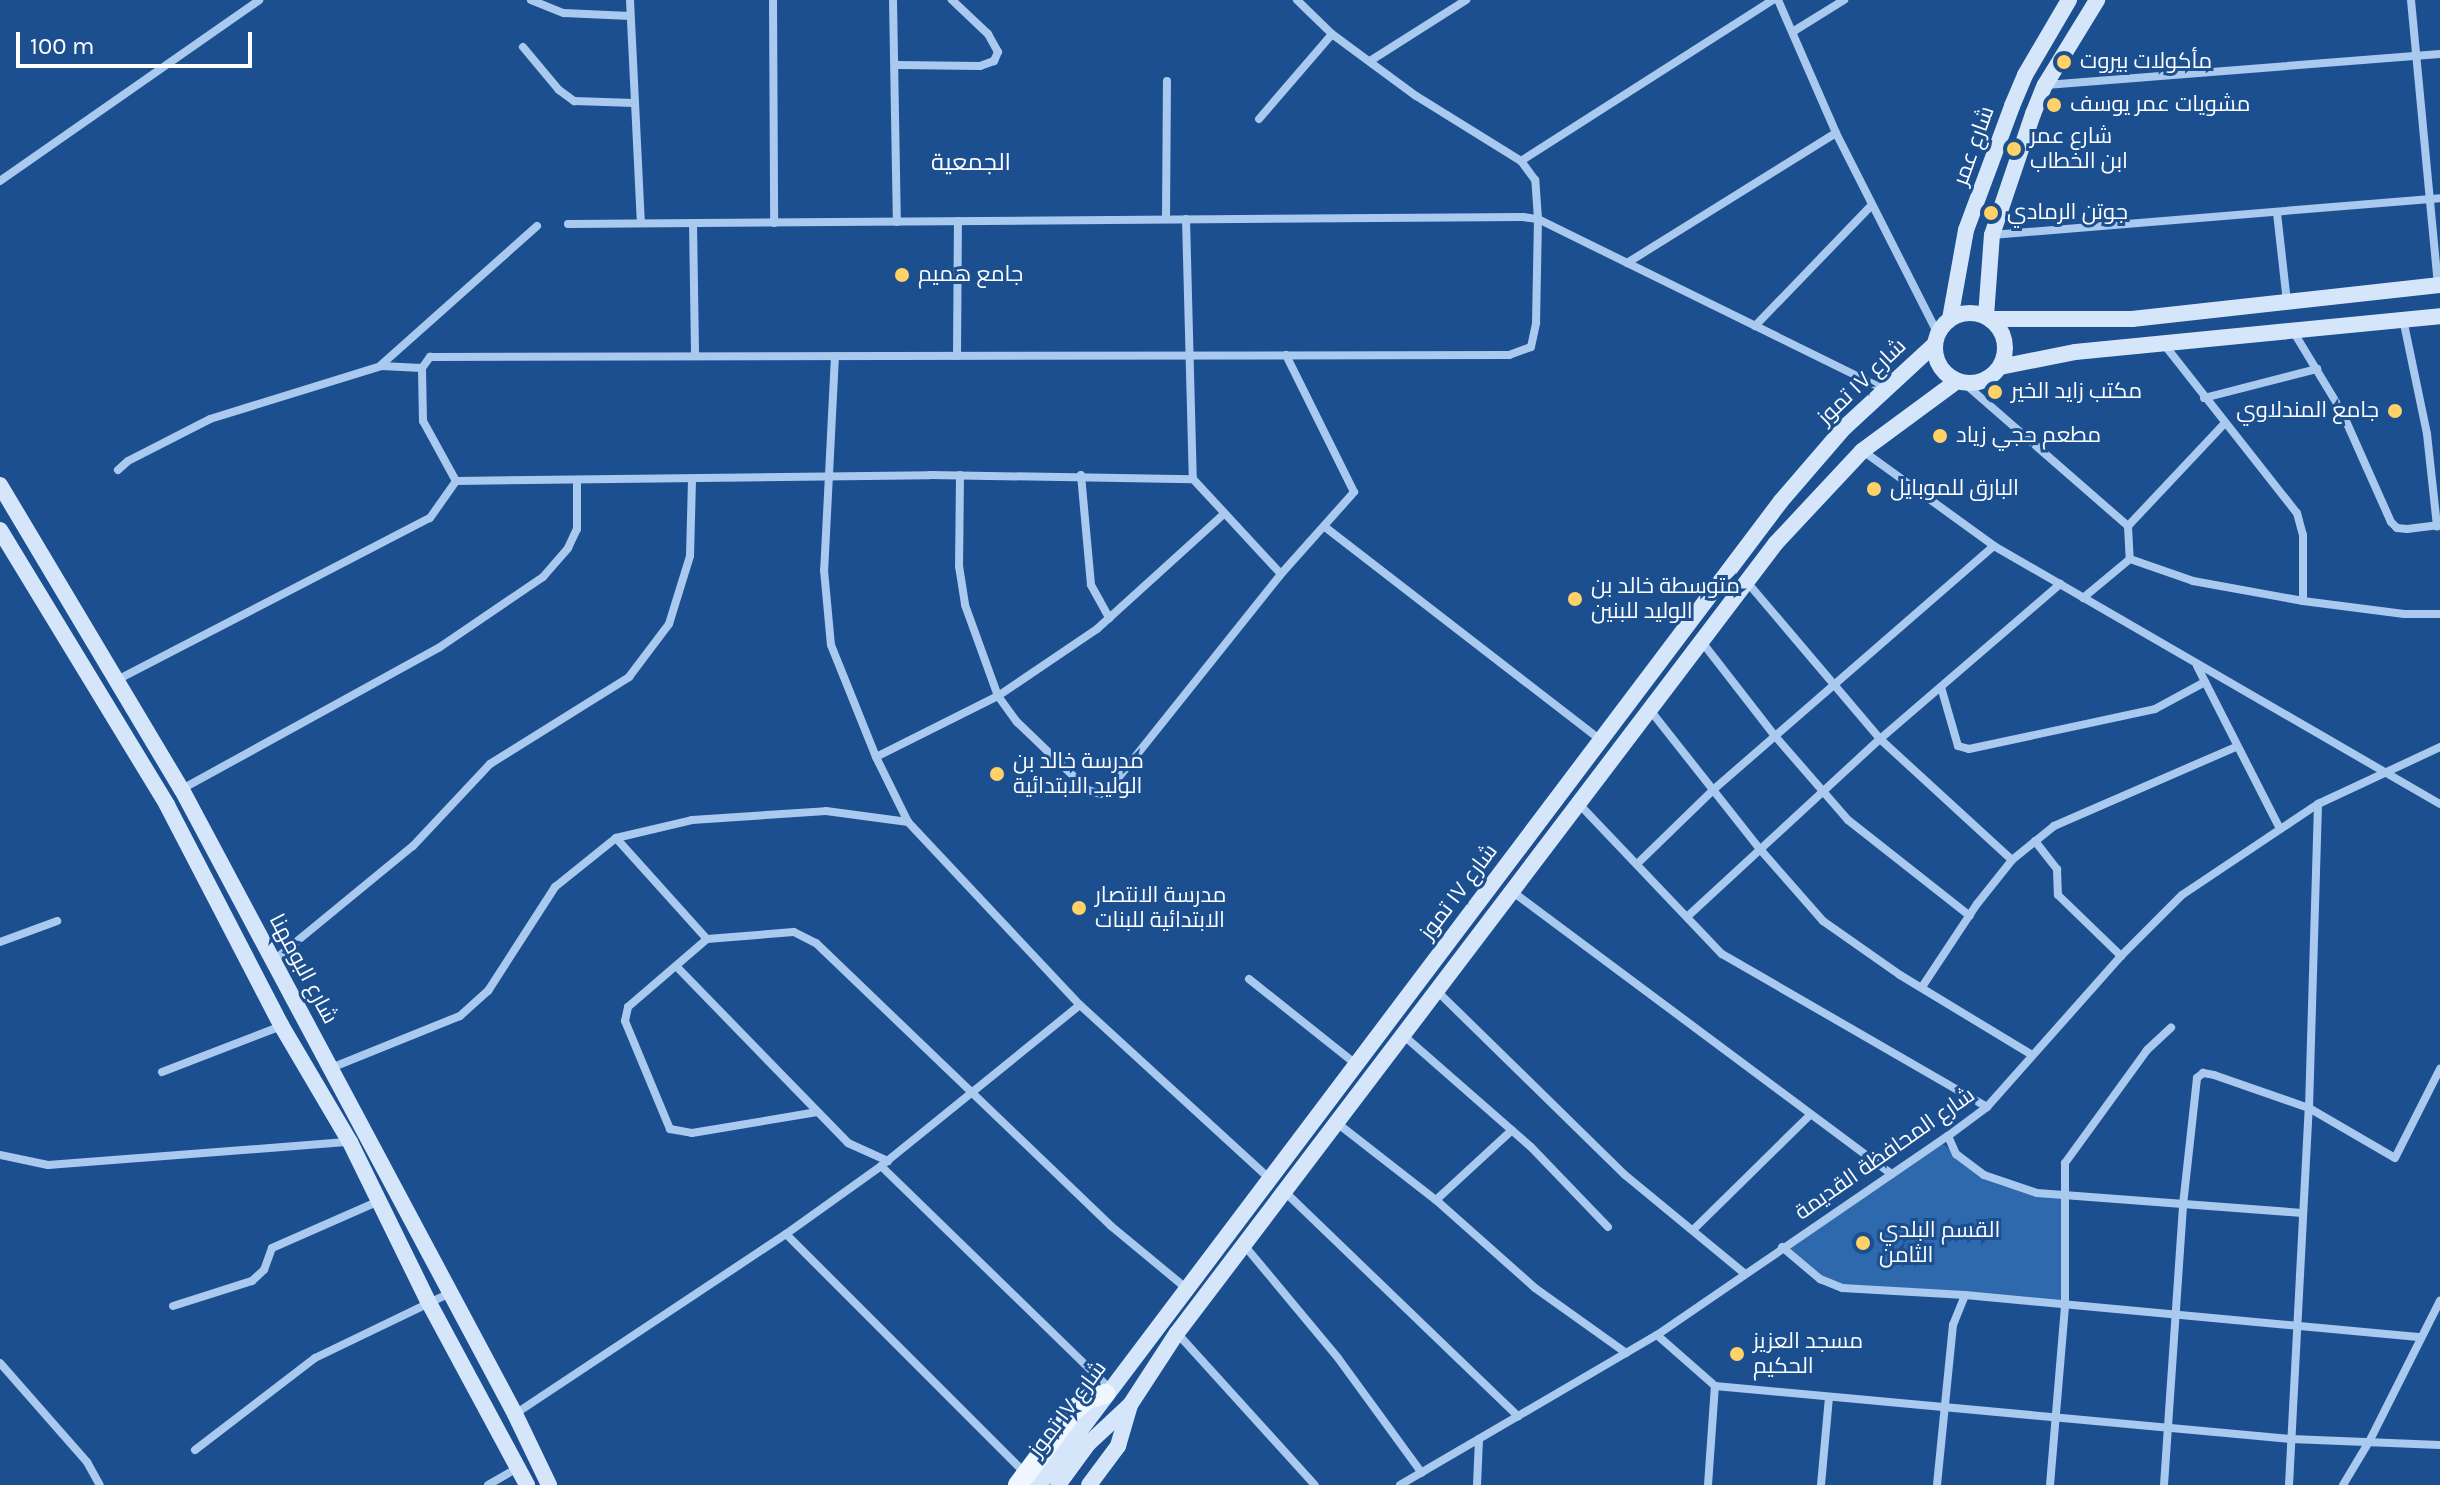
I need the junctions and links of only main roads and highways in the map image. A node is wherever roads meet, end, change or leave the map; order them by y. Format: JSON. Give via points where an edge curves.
{"nodes":[{"id":1,"x":2069,"y":0,"type":"edge"},
{"id":2,"x":2097,"y":0,"type":"edge"},
{"id":3,"x":2439,"y":286,"type":"edge"},
{"id":4,"x":2440,"y":316,"type":"edge"},
{"id":5,"x":1988,"y":318,"type":"junction"},
{"id":6,"x":1950,"y":319,"type":"junction"},
{"id":7,"x":1936,"y":339,"type":"junction"},
{"id":8,"x":2000,"y":367,"type":"junction"},
{"id":9,"x":1960,"y":382,"type":"junction"},
{"id":10,"x":0,"y":485,"type":"edge"},
{"id":11,"x":0,"y":530,"type":"edge"},
{"id":12,"x":1208,"y":1260,"type":"junction"},
{"id":13,"x":1221,"y":1274,"type":"junction"},
{"id":14,"x":1107,"y":1392,"type":"joint"},
{"id":15,"x":1130,"y":1405,"type":"junction"},
{"id":16,"x":1028,"y":1481,"type":"edge"},
{"id":17,"x":527,"y":1485,"type":"edge"},
{"id":18,"x":549,"y":1485,"type":"edge"},
{"id":19,"x":1058,"y":1485,"type":"edge"},
{"id":20,"x":1089,"y":1485,"type":"edge"}],
"edges":[{"from":1,"to":6,"type":"main road","name":"شارع عمر","via":[[2012,106],[1966,230]]},
{"from":2,"to":5,"type":"main road","name":"شارع عمر","via":[[2045,85],[1992,235]]},
{"from":3,"to":5,"type":"main road","via":[[2132,319]]},
{"from":4,"to":8,"type":"main road","via":[[2075,352]]},
{"from":5,"to":6,"type":"main road","via":[[1974,313]]},
{"from":5,"to":8,"type":"main road","via":[[2003,336]]},
{"from":6,"to":7,"type":"main road"},
{"from":7,"to":9,"type":"main road","via":[[1942,370]]},
{"from":7,"to":12,"type":"main road","name":"شارع ١٧ تموز","via":[[1796,483]]},
{"from":8,"to":9,"type":"main road","via":[[1984,380]]},
{"from":9,"to":13,"type":"main road","name":"شارع ١٧ تموز","via":[[1862,451],[1801,512]]},
{"from":10,"to":18,"type":"main road","name":"شارع البومهنا","via":[[182,790]]},
{"from":11,"to":17,"type":"main road","name":"شارع البومهنا","via":[[167,805],[281,1025],[350,1142]]},
{"from":12,"to":13,"type":"main road"},
{"from":12,"to":14,"type":"main road","name":"شارع ١٧ تموز"},
{"from":13,"to":15,"type":"main road","name":"شارع ١٧ تموز"},
{"from":14,"to":16,"type":"main road","via":[[1074,1410]]},
{"from":15,"to":19,"type":"main road","name":"شارع ١٧ تموز","via":[[1088,1444]]},
{"from":15,"to":20,"type":"main road","via":[[1118,1446]]}]}
